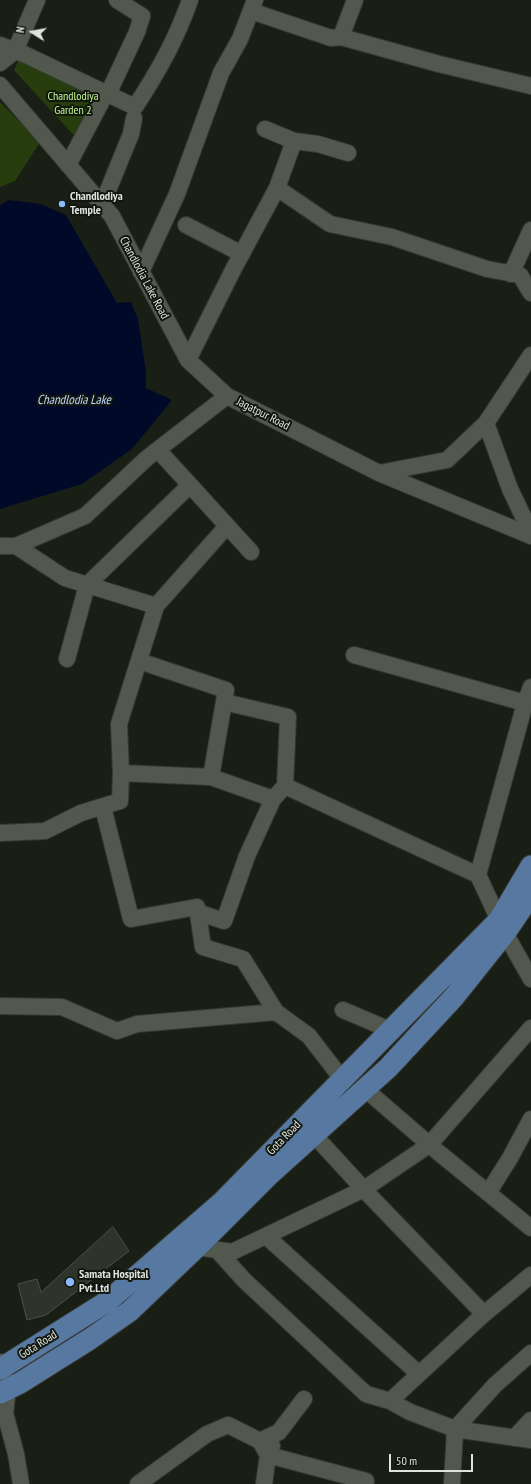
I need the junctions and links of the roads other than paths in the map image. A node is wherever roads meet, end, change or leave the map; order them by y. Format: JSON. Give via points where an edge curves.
{"nodes":[{"id":1,"x":37,"y":0,"type":"edge"},
{"id":2,"x":117,"y":0,"type":"edge"},
{"id":3,"x":190,"y":0,"type":"edge"},
{"id":4,"x":355,"y":0,"type":"edge"},
{"id":5,"x":253,"y":6,"type":"edge"},
{"id":6,"x":341,"y":37,"type":"junction"},
{"id":7,"x":7,"y":48,"type":"edge"},
{"id":8,"x":0,"y":63,"type":"edge"},
{"id":9,"x":531,"y":86,"type":"edge"},
{"id":10,"x":1,"y":89,"type":"edge"},
{"id":11,"x":107,"y":94,"type":"junction"},
{"id":12,"x":134,"y":118,"type":"dead end"},
{"id":13,"x":265,"y":129,"type":"dead end"},
{"id":14,"x":294,"y":142,"type":"junction"},
{"id":15,"x":348,"y":153,"type":"dead end"},
{"id":16,"x":68,"y":165,"type":"junction"},
{"id":17,"x":277,"y":188,"type":"junction"},
{"id":18,"x":102,"y":205,"type":"junction"},
{"id":19,"x":186,"y":225,"type":"dead end"},
{"id":20,"x":531,"y":230,"type":"edge"},
{"id":21,"x":242,"y":254,"type":"junction"},
{"id":22,"x":141,"y":272,"type":"junction"},
{"id":23,"x":511,"y":274,"type":"junction"},
{"id":24,"x":531,"y":293,"type":"edge"},
{"id":25,"x":531,"y":356,"type":"edge"},
{"id":26,"x":188,"y":360,"type":"junction"},
{"id":27,"x":227,"y":396,"type":"junction"},
{"id":28,"x":486,"y":423,"type":"junction"},
{"id":29,"x":158,"y":450,"type":"junction"},
{"id":30,"x":379,"y":473,"type":"junction"},
{"id":31,"x":190,"y":485,"type":"junction"},
{"id":32,"x":227,"y":526,"type":"junction"},
{"id":33,"x":531,"y":532,"type":"edge"},
{"id":34,"x":531,"y":536,"type":"edge"},
{"id":35,"x":8,"y":546,"type":"edge"},
{"id":36,"x":251,"y":552,"type":"dead end"},
{"id":37,"x":87,"y":585,"type":"junction"},
{"id":38,"x":156,"y":606,"type":"junction"},
{"id":39,"x":354,"y":655,"type":"dead end"},
{"id":40,"x":67,"y":659,"type":"dead end"},
{"id":41,"x":139,"y":661,"type":"junction"},
{"id":42,"x":531,"y":686,"type":"edge"},
{"id":43,"x":224,"y":702,"type":"junction"},
{"id":44,"x":525,"y":703,"type":"junction"},
{"id":45,"x":121,"y":773,"type":"junction"},
{"id":46,"x":211,"y":777,"type":"junction"},
{"id":47,"x":285,"y":786,"type":"junction"},
{"id":48,"x":272,"y":799,"type":"junction"},
{"id":49,"x":102,"y":807,"type":"junction"},
{"id":50,"x":0,"y":833,"type":"edge"},
{"id":51,"x":531,"y":866,"type":"edge"},
{"id":52,"x":478,"y":875,"type":"junction"},
{"id":53,"x":531,"y":895,"type":"edge"},
{"id":54,"x":197,"y":912,"type":"junction"},
{"id":55,"x":502,"y":927,"type":"junction"},
{"id":56,"x":531,"y":979,"type":"edge"},
{"id":57,"x":0,"y":1006,"type":"edge"},
{"id":58,"x":343,"y":1010,"type":"dead end"},
{"id":59,"x":276,"y":1012,"type":"junction"},
{"id":60,"x":531,"y":1028,"type":"edge"},
{"id":61,"x":390,"y":1030,"type":"junction"},
{"id":62,"x":342,"y":1079,"type":"junction"},
{"id":63,"x":365,"y":1089,"type":"junction"},
{"id":64,"x":531,"y":1119,"type":"edge"},
{"id":65,"x":314,"y":1135,"type":"junction"},
{"id":66,"x":429,"y":1145,"type":"junction"},
{"id":67,"x":364,"y":1189,"type":"junction"},
{"id":68,"x":488,"y":1193,"type":"junction"},
{"id":69,"x":531,"y":1228,"type":"edge"},
{"id":70,"x":266,"y":1236,"type":"junction"},
{"id":71,"x":207,"y":1249,"type":"junction"},
{"id":72,"x":531,"y":1274,"type":"edge"},
{"id":73,"x":484,"y":1314,"type":"junction"},
{"id":74,"x":531,"y":1353,"type":"edge"},
{"id":75,"x":0,"y":1366,"type":"edge"},
{"id":76,"x":419,"y":1374,"type":"junction"},
{"id":77,"x":304,"y":1399,"type":"dead end"},
{"id":78,"x":3,"y":1400,"type":"edge"},
{"id":79,"x":390,"y":1401,"type":"junction"},
{"id":80,"x":531,"y":1420,"type":"edge"},
{"id":81,"x":455,"y":1429,"type":"junction"},
{"id":82,"x":279,"y":1432,"type":"junction"},
{"id":83,"x":514,"y":1438,"type":"junction"},
{"id":84,"x":531,"y":1440,"type":"edge"},
{"id":85,"x":260,"y":1441,"type":"junction"},
{"id":86,"x":268,"y":1455,"type":"junction"},
{"id":87,"x":366,"y":1481,"type":"dead end"},
{"id":88,"x":21,"y":1484,"type":"edge"},
{"id":89,"x":138,"y":1484,"type":"edge"},
{"id":90,"x":264,"y":1484,"type":"edge"},
{"id":91,"x":452,"y":1484,"type":"edge"}],
"edges":[{"from":1,"to":7,"type":"street"},
{"from":2,"to":11,"type":"street","via":[[142,16]]},
{"from":3,"to":11,"type":"street","via":[[160,69],[136,107]]},
{"from":4,"to":6,"type":"street"},
{"from":5,"to":6,"type":"street","via":[[331,38]]},
{"from":5,"to":22,"type":"street","via":[[240,39],[221,73],[177,194]]},
{"from":6,"to":9,"type":"street"},
{"from":7,"to":8,"type":"street"},
{"from":7,"to":11,"type":"street"},
{"from":10,"to":16,"type":"street","name":"Chandlodia Lake Road"},
{"from":11,"to":16,"type":"street"},
{"from":12,"to":18,"type":"street","via":[[131,134]]},
{"from":13,"to":14,"type":"street"},
{"from":14,"to":15,"type":"street","via":[[318,144]]},
{"from":14,"to":17,"type":"street"},
{"from":16,"to":18,"type":"street","name":"Chandlodia Lake Road"},
{"from":17,"to":21,"type":"street"},
{"from":17,"to":23,"type":"street","via":[[330,224],[392,237],[487,269]]},
{"from":18,"to":22,"type":"street","name":"Chandlodia Lake Road","via":[[112,216]]},
{"from":19,"to":21,"type":"street"},
{"from":20,"to":23,"type":"street"},
{"from":21,"to":26,"type":"street"},
{"from":22,"to":26,"type":"street","name":"Chandlodia Lake Road"},
{"from":23,"to":24,"type":"street","via":[[520,276]]},
{"from":25,"to":28,"type":"street"},
{"from":26,"to":27,"type":"street","name":"Chandlodia Lake Road"},
{"from":27,"to":29,"type":"street","name":"Jagatpur Road"},
{"from":27,"to":30,"type":"street","name":"Jagatpur Road"},
{"from":28,"to":30,"type":"street","via":[[447,460]]},
{"from":28,"to":33,"type":"street","via":[[510,489]]},
{"from":29,"to":31,"type":"street"},
{"from":29,"to":35,"type":"street","name":"Jagatpur Road","via":[[85,516]]},
{"from":30,"to":34,"type":"street","name":"Jagatpur Road"},
{"from":31,"to":32,"type":"street"},
{"from":31,"to":37,"type":"street"},
{"from":32,"to":36,"type":"street"},
{"from":32,"to":38,"type":"street"},
{"from":35,"to":37,"type":"street","via":[[65,578]]},
{"from":37,"to":38,"type":"street"},
{"from":37,"to":40,"type":"street"},
{"from":38,"to":41,"type":"street"},
{"from":39,"to":44,"type":"street"},
{"from":41,"to":43,"type":"street","via":[[226,690]]},
{"from":41,"to":45,"type":"street","via":[[119,724]]},
{"from":42,"to":44,"type":"street"},
{"from":43,"to":46,"type":"street"},
{"from":43,"to":47,"type":"street","via":[[288,717]]},
{"from":44,"to":52,"type":"street"},
{"from":45,"to":46,"type":"street"},
{"from":45,"to":49,"type":"street","via":[[120,801]]},
{"from":46,"to":48,"type":"street"},
{"from":47,"to":48,"type":"street"},
{"from":47,"to":52,"type":"street"},
{"from":48,"to":54,"type":"street","via":[[246,856],[224,921]]},
{"from":49,"to":50,"type":"street","via":[[81,813],[45,831]]},
{"from":49,"to":54,"type":"street","via":[[131,919],[197,907]]},
{"from":51,"to":55,"type":"main road","name":"Gota Road"},
{"from":52,"to":55,"type":"street"},
{"from":53,"to":55,"type":"main road","name":"Gota Road"},
{"from":54,"to":59,"type":"street","via":[[203,947],[243,959]]},
{"from":55,"to":56,"type":"street"},
{"from":55,"to":61,"type":"main road","name":"Gota Road"},
{"from":55,"to":63,"type":"main road","name":"Gota Road","via":[[454,997]]},
{"from":57,"to":59,"type":"street","via":[[62,1007],[117,1031],[137,1024]]},
{"from":58,"to":61,"type":"street"},
{"from":59,"to":62,"type":"street","via":[[309,1036]]},
{"from":60,"to":66,"type":"street"},
{"from":61,"to":62,"type":"main road","name":"Gota Road"},
{"from":62,"to":75,"type":"main road","name":"Gota Road","via":[[220,1203],[108,1301]]},
{"from":63,"to":65,"type":"main road","name":"Gota Road"},
{"from":63,"to":66,"type":"street"},
{"from":64,"to":68,"type":"street"},
{"from":65,"to":67,"type":"street"},
{"from":65,"to":71,"type":"main road","name":"Gota Road","via":[[268,1176]]},
{"from":66,"to":67,"type":"street"},
{"from":66,"to":68,"type":"street"},
{"from":67,"to":70,"type":"street"},
{"from":67,"to":73,"type":"street"},
{"from":68,"to":69,"type":"street"},
{"from":70,"to":71,"type":"street","via":[[232,1252]]},
{"from":70,"to":76,"type":"street"},
{"from":71,"to":78,"type":"main road","name":"Gota Road","via":[[130,1311]]},
{"from":71,"to":79,"type":"street","via":[[244,1280],[366,1394]]},
{"from":72,"to":73,"type":"street"},
{"from":73,"to":76,"type":"street"},
{"from":74,"to":81,"type":"street","via":[[495,1385]]},
{"from":75,"to":78,"type":"street"},
{"from":76,"to":79,"type":"street"},
{"from":77,"to":82,"type":"street"},
{"from":78,"to":88,"type":"street"},
{"from":79,"to":81,"type":"street","via":[[410,1412]]},
{"from":80,"to":83,"type":"street"},
{"from":81,"to":83,"type":"street"},
{"from":81,"to":91,"type":"street"},
{"from":82,"to":85,"type":"street"},
{"from":82,"to":86,"type":"street"},
{"from":83,"to":84,"type":"street"},
{"from":85,"to":86,"type":"street"},
{"from":85,"to":89,"type":"street","via":[[228,1425],[207,1434]]},
{"from":86,"to":87,"type":"street"},
{"from":86,"to":90,"type":"street"}]}
